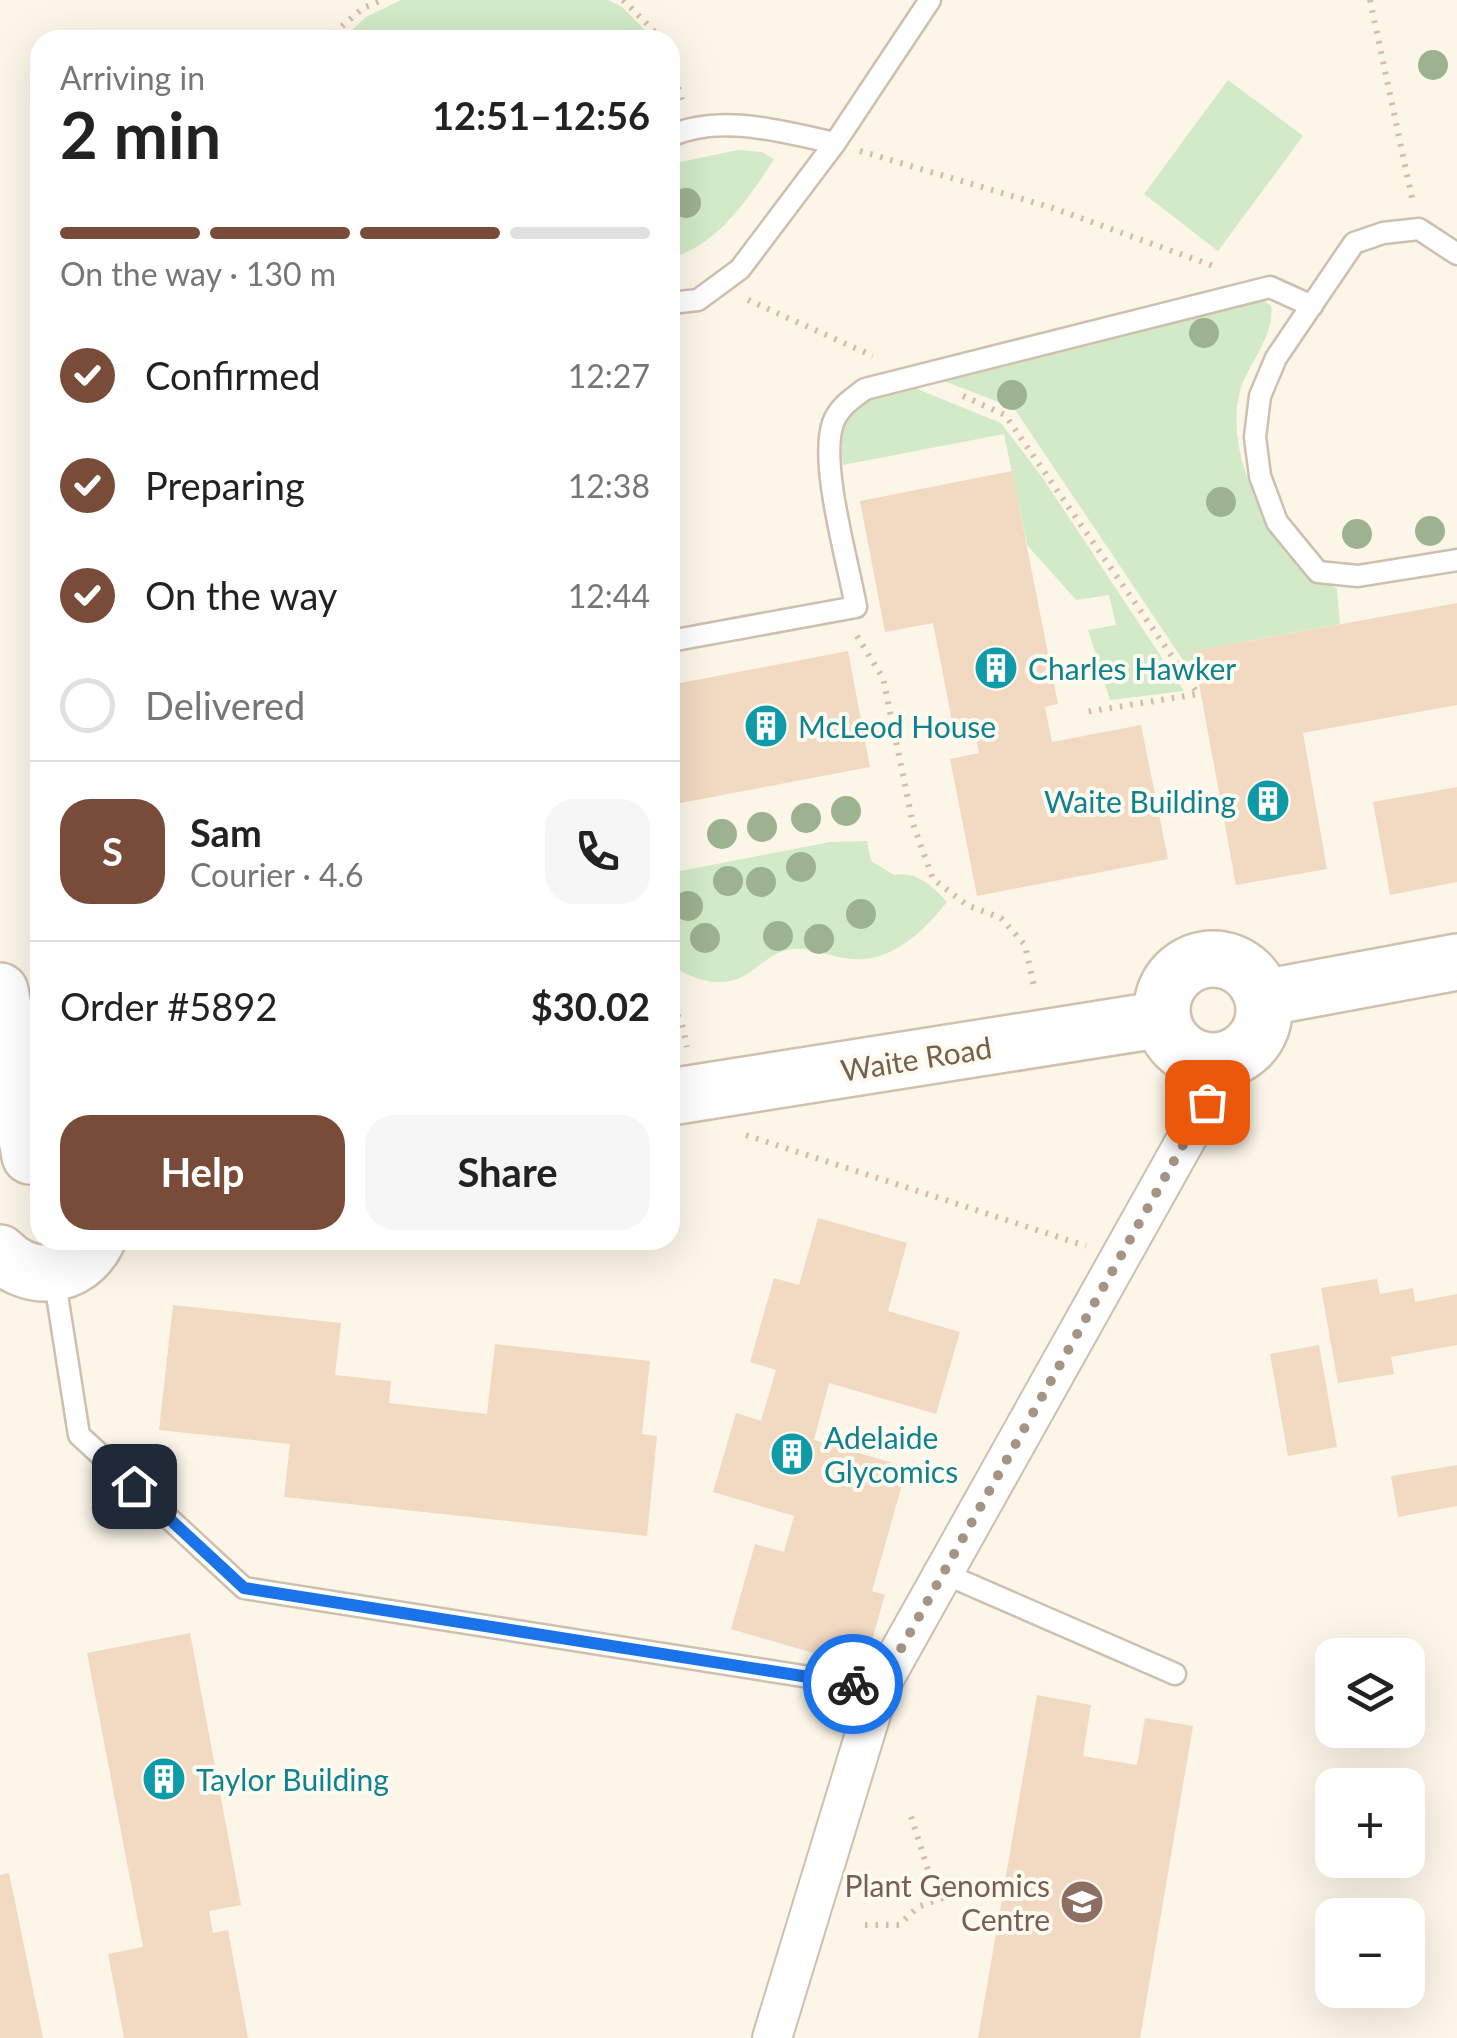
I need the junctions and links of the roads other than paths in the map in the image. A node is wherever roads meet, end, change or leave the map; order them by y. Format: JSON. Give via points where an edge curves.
{"nodes":[{"id":1,"x":930,"y":0,"type":"edge"},
{"id":2,"x":680,"y":133,"type":"edge"},
{"id":3,"x":835,"y":143,"type":"junction"},
{"id":4,"x":1457,"y":254,"type":"edge"},
{"id":5,"x":680,"y":302,"type":"edge"},
{"id":6,"x":1312,"y":306,"type":"junction"},
{"id":7,"x":1457,"y":560,"type":"edge"},
{"id":8,"x":680,"y":639,"type":"edge"},
{"id":9,"x":1457,"y":962,"type":"edge"},
{"id":10,"x":0,"y":991,"type":"edge"},
{"id":11,"x":1263,"y":998,"type":"junction"},
{"id":12,"x":1162,"y":1019,"type":"junction"},
{"id":13,"x":1220,"y":1061,"type":"junction"},
{"id":14,"x":680,"y":1074,"type":"edge"},
{"id":15,"x":23,"y":1162,"type":"edge"},
{"id":16,"x":89,"y":1250,"type":"edge"},
{"id":17,"x":0,"y":1253,"type":"edge"},
{"id":18,"x":54,"y":1274,"type":"junction"},
{"id":19,"x":944,"y":1572,"type":"junction"},
{"id":20,"x":1175,"y":1674,"type":"dead end"},
{"id":21,"x":879,"y":1688,"type":"junction"},
{"id":22,"x":772,"y":2038,"type":"edge"}],
"edges":[{"from":1,"to":3,"type":"lane"},
{"from":2,"to":3,"type":"lane","via":[[716,124]]},
{"from":3,"to":5,"type":"lane","via":[[740,269],[720,288]]},
{"from":4,"to":6,"type":"lane","via":[[1418,229],[1354,243]]},
{"from":6,"to":7,"type":"lane","via":[[1276,358],[1260,396],[1260,476],[1277,522],[1318,572],[1358,576]]},
{"from":6,"to":8,"type":"lane","via":[[1270,287],[865,389],[834,419],[828,456],[856,607]]},
{"from":9,"to":11,"type":"street"},
{"from":10,"to":15,"type":"street"},
{"from":11,"to":12,"type":"street","via":[[1244,970],[1213,959],[1196,962],[1169,985]]},
{"from":11,"to":13,"type":"street","via":[[1260,1033],[1237,1056]]},
{"from":12,"to":13,"type":"street","via":[[1186,1054]]},
{"from":12,"to":14,"type":"street","name":"Waite Road"},
{"from":13,"to":19,"type":"street","via":[[1207,1102]]},
{"from":16,"to":18,"type":"street"},
{"from":17,"to":18,"type":"street","via":[[33,1274]]},
{"from":18,"to":21,"type":"lane","via":[[79,1435],[244,1588]]},
{"from":19,"to":20,"type":"lane"},
{"from":19,"to":21,"type":"street"},
{"from":21,"to":22,"type":"street"}]}
